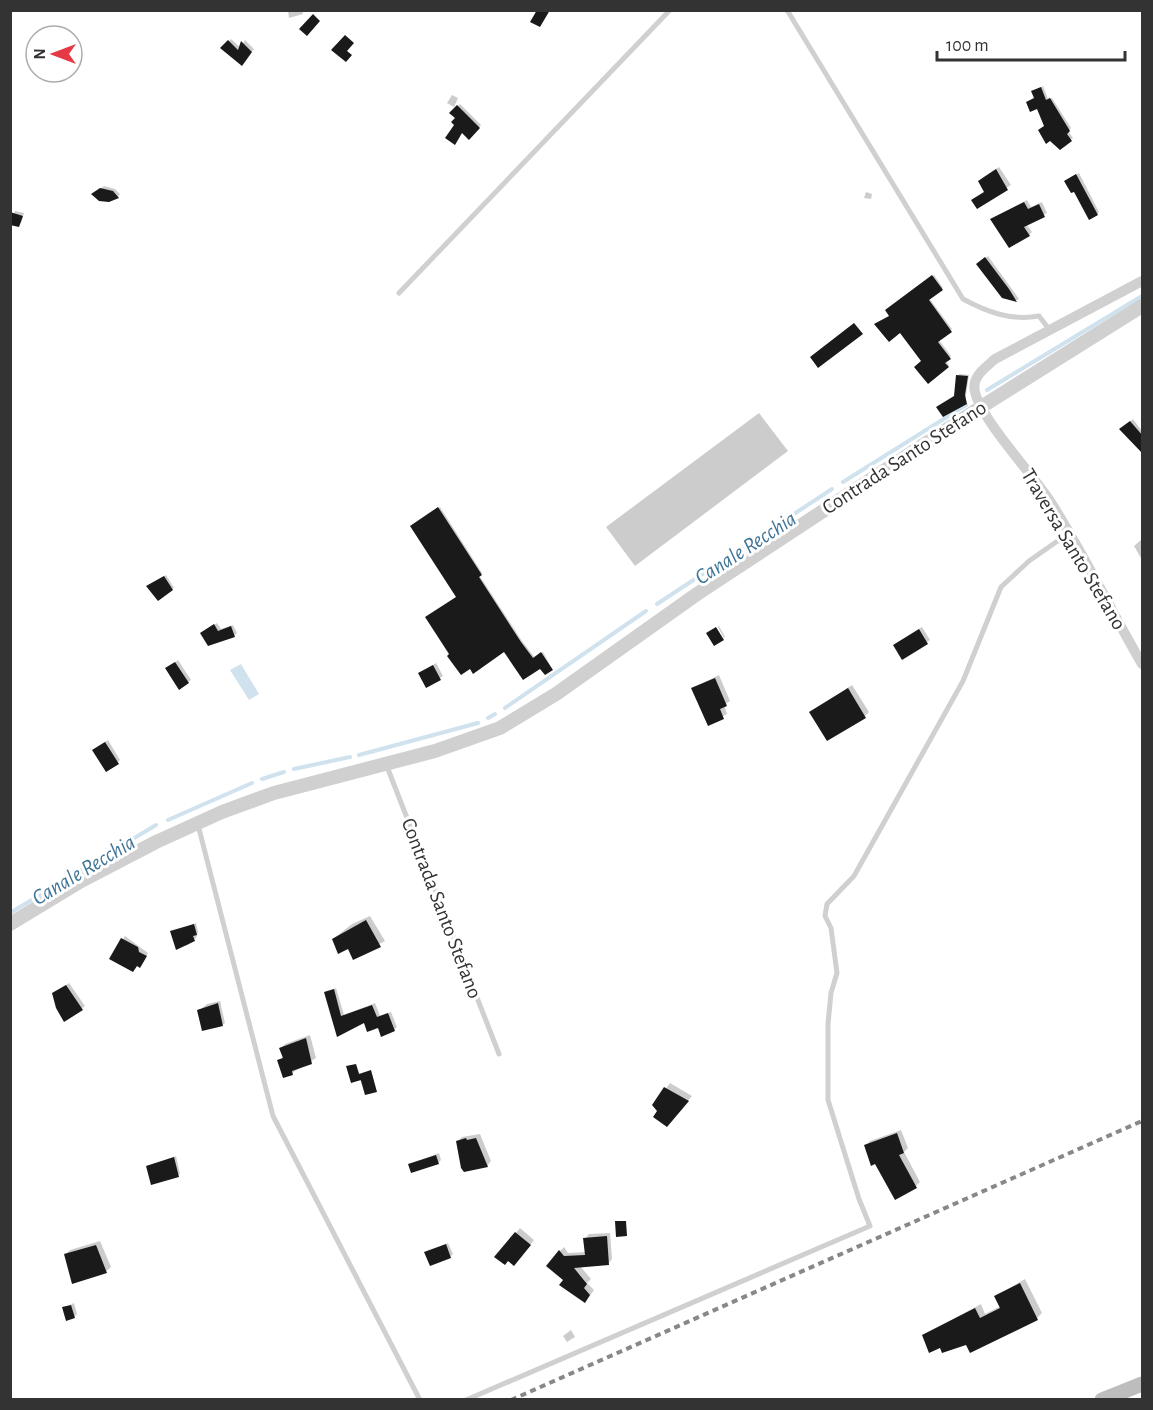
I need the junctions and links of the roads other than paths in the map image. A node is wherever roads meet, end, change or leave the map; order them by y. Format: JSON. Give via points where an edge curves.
{"nodes":[{"id":1,"x":670,"y":10,"type":"edge"},
{"id":2,"x":787,"y":10,"type":"edge"},
{"id":3,"x":1143,"y":281,"type":"edge"},
{"id":4,"x":399,"y":294,"type":"dead end"},
{"id":5,"x":1143,"y":306,"type":"edge"},
{"id":6,"x":1050,"y":331,"type":"junction"},
{"id":7,"x":981,"y":407,"type":"junction"},
{"id":8,"x":1069,"y":533,"type":"junction"},
{"id":9,"x":1143,"y":664,"type":"edge"},
{"id":10,"x":386,"y":763,"type":"junction"},
{"id":11,"x":198,"y":823,"type":"junction"},
{"id":12,"x":10,"y":924,"type":"edge"},
{"id":13,"x":499,"y":1054,"type":"dead end"},
{"id":14,"x":1143,"y":1384,"type":"edge"},
{"id":15,"x":420,"y":1400,"type":"edge"},
{"id":16,"x":466,"y":1400,"type":"edge"},
{"id":17,"x":1102,"y":1400,"type":"edge"}],
"edges":[{"from":1,"to":4,"type":"lane"},
{"from":2,"to":6,"type":"lane","via":[[963,298],[1005,316],[1039,316]]},
{"from":3,"to":6,"type":"street"},
{"from":5,"to":7,"type":"street","name":"Contrada Santo Stefano"},
{"from":6,"to":7,"type":"street","via":[[995,359],[980,373],[975,392]]},
{"from":7,"to":8,"type":"street","name":"Traversa Santo Stefano"},
{"from":7,"to":10,"type":"street","name":"Contrada Santo Stefano","via":[[500,728]]},
{"from":8,"to":9,"type":"street","name":"Traversa Santo Stefano"},
{"from":8,"to":16,"type":"lane","via":[[1001,587],[963,681],[854,876],[827,904],[825,916],[831,928],[837,973],[828,1024],[828,1100],[870,1226]]},
{"from":10,"to":11,"type":"street","name":"Contrada Santo Stefano","via":[[274,793]]},
{"from":10,"to":13,"type":"lane","name":"Contrada Santo Stefano"},
{"from":11,"to":12,"type":"street","name":"Contrada Santo Stefano","via":[[81,881]]},
{"from":11,"to":15,"type":"lane","via":[[273,1116]]},
{"from":14,"to":17,"type":"main road"}]}
